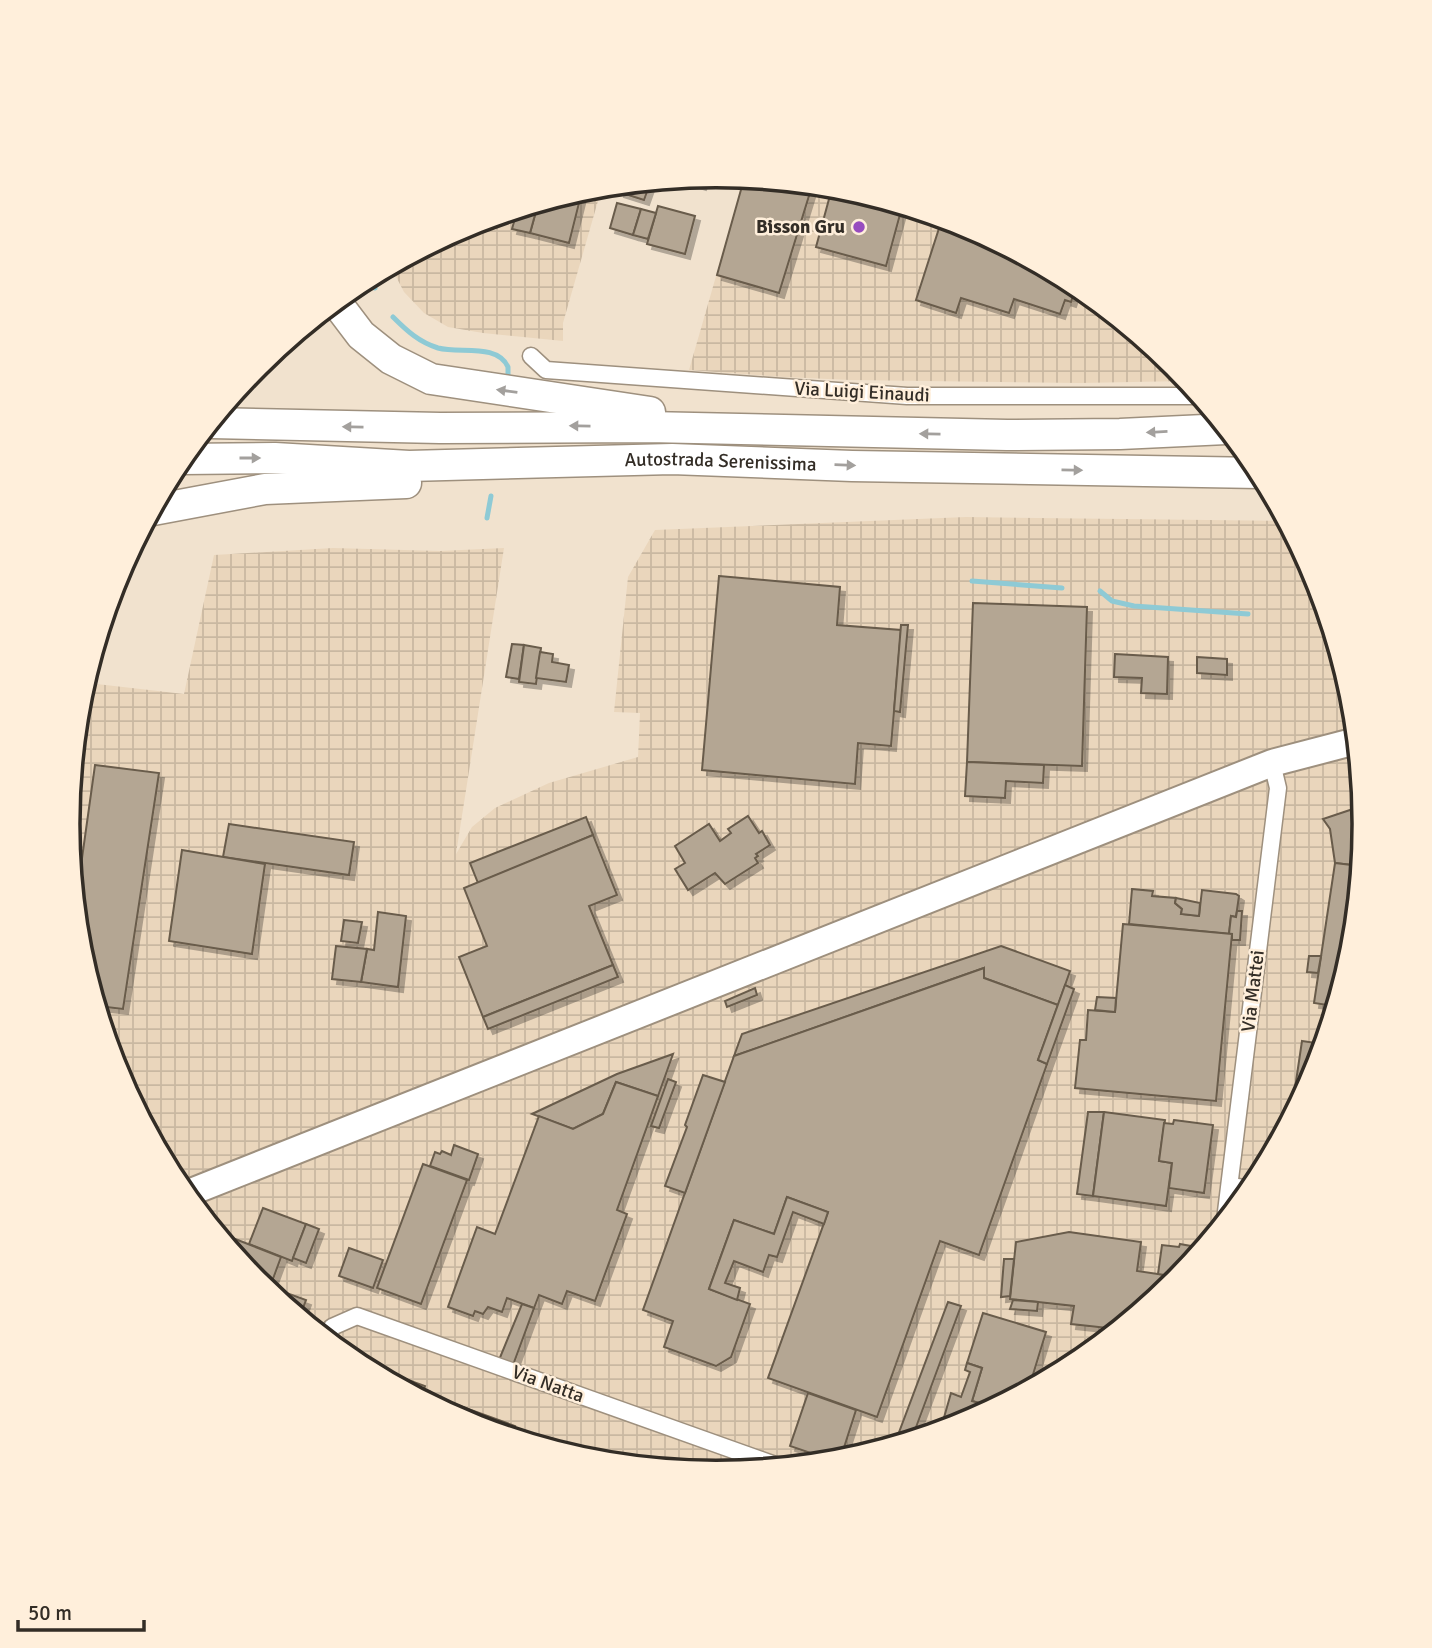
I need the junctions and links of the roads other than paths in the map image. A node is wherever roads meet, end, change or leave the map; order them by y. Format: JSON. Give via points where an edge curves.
{"nodes":[{"id":1,"x":342,"y":311,"type":"edge"},
{"id":2,"x":531,"y":356,"type":"dead end"},
{"id":3,"x":1185,"y":396,"type":"edge"},
{"id":4,"x":223,"y":423,"type":"edge"},
{"id":5,"x":743,"y":429,"type":"junction"},
{"id":6,"x":1214,"y":430,"type":"edge"},
{"id":7,"x":197,"y":459,"type":"edge"},
{"id":8,"x":721,"y":461,"type":"junction"},
{"id":9,"x":1245,"y":473,"type":"edge"},
{"id":10,"x":165,"y":508,"type":"edge"},
{"id":11,"x":1346,"y":744,"type":"edge"},
{"id":12,"x":1272,"y":763,"type":"junction"},
{"id":13,"x":1230,"y":1186,"type":"junction"},
{"id":14,"x":1237,"y":1187,"type":"edge"},
{"id":15,"x":197,"y":1190,"type":"edge"},
{"id":16,"x":1228,"y":1200,"type":"edge"},
{"id":17,"x":331,"y":1330,"type":"edge"},
{"id":18,"x":756,"y":1458,"type":"edge"}],
"edges":[{"from":5,"to":1,"type":"highway","one_way":true,"via":[[431,379],[391,359],[361,335]]},
{"from":2,"to":3,"type":"street","name":"Via Luigi Einaudi","via":[[546,370],[907,396]]},
{"from":5,"to":4,"type":"highway","name":"Autostrada Serenissima","one_way":true},
{"from":6,"to":5,"type":"highway","name":"Autostrada Serenissima","one_way":true,"via":[[1007,435]]},
{"from":7,"to":8,"type":"highway","name":"Autostrada Serenissima","one_way":true,"via":[[409,466]]},
{"from":8,"to":9,"type":"highway","name":"Autostrada Serenissima","one_way":true},
{"from":8,"to":10,"type":"highway","via":[[614,479],[265,489]]},
{"from":11,"to":12,"type":"main road"},
{"from":12,"to":13,"type":"street","name":"Via Mattei","via":[[1278,788]]},
{"from":12,"to":15,"type":"main road"},
{"from":13,"to":14,"type":"street"},
{"from":13,"to":16,"type":"street","name":"Via Mattei"},
{"from":17,"to":18,"type":"street","name":"Via Natta","via":[[357,1316]]}]}
